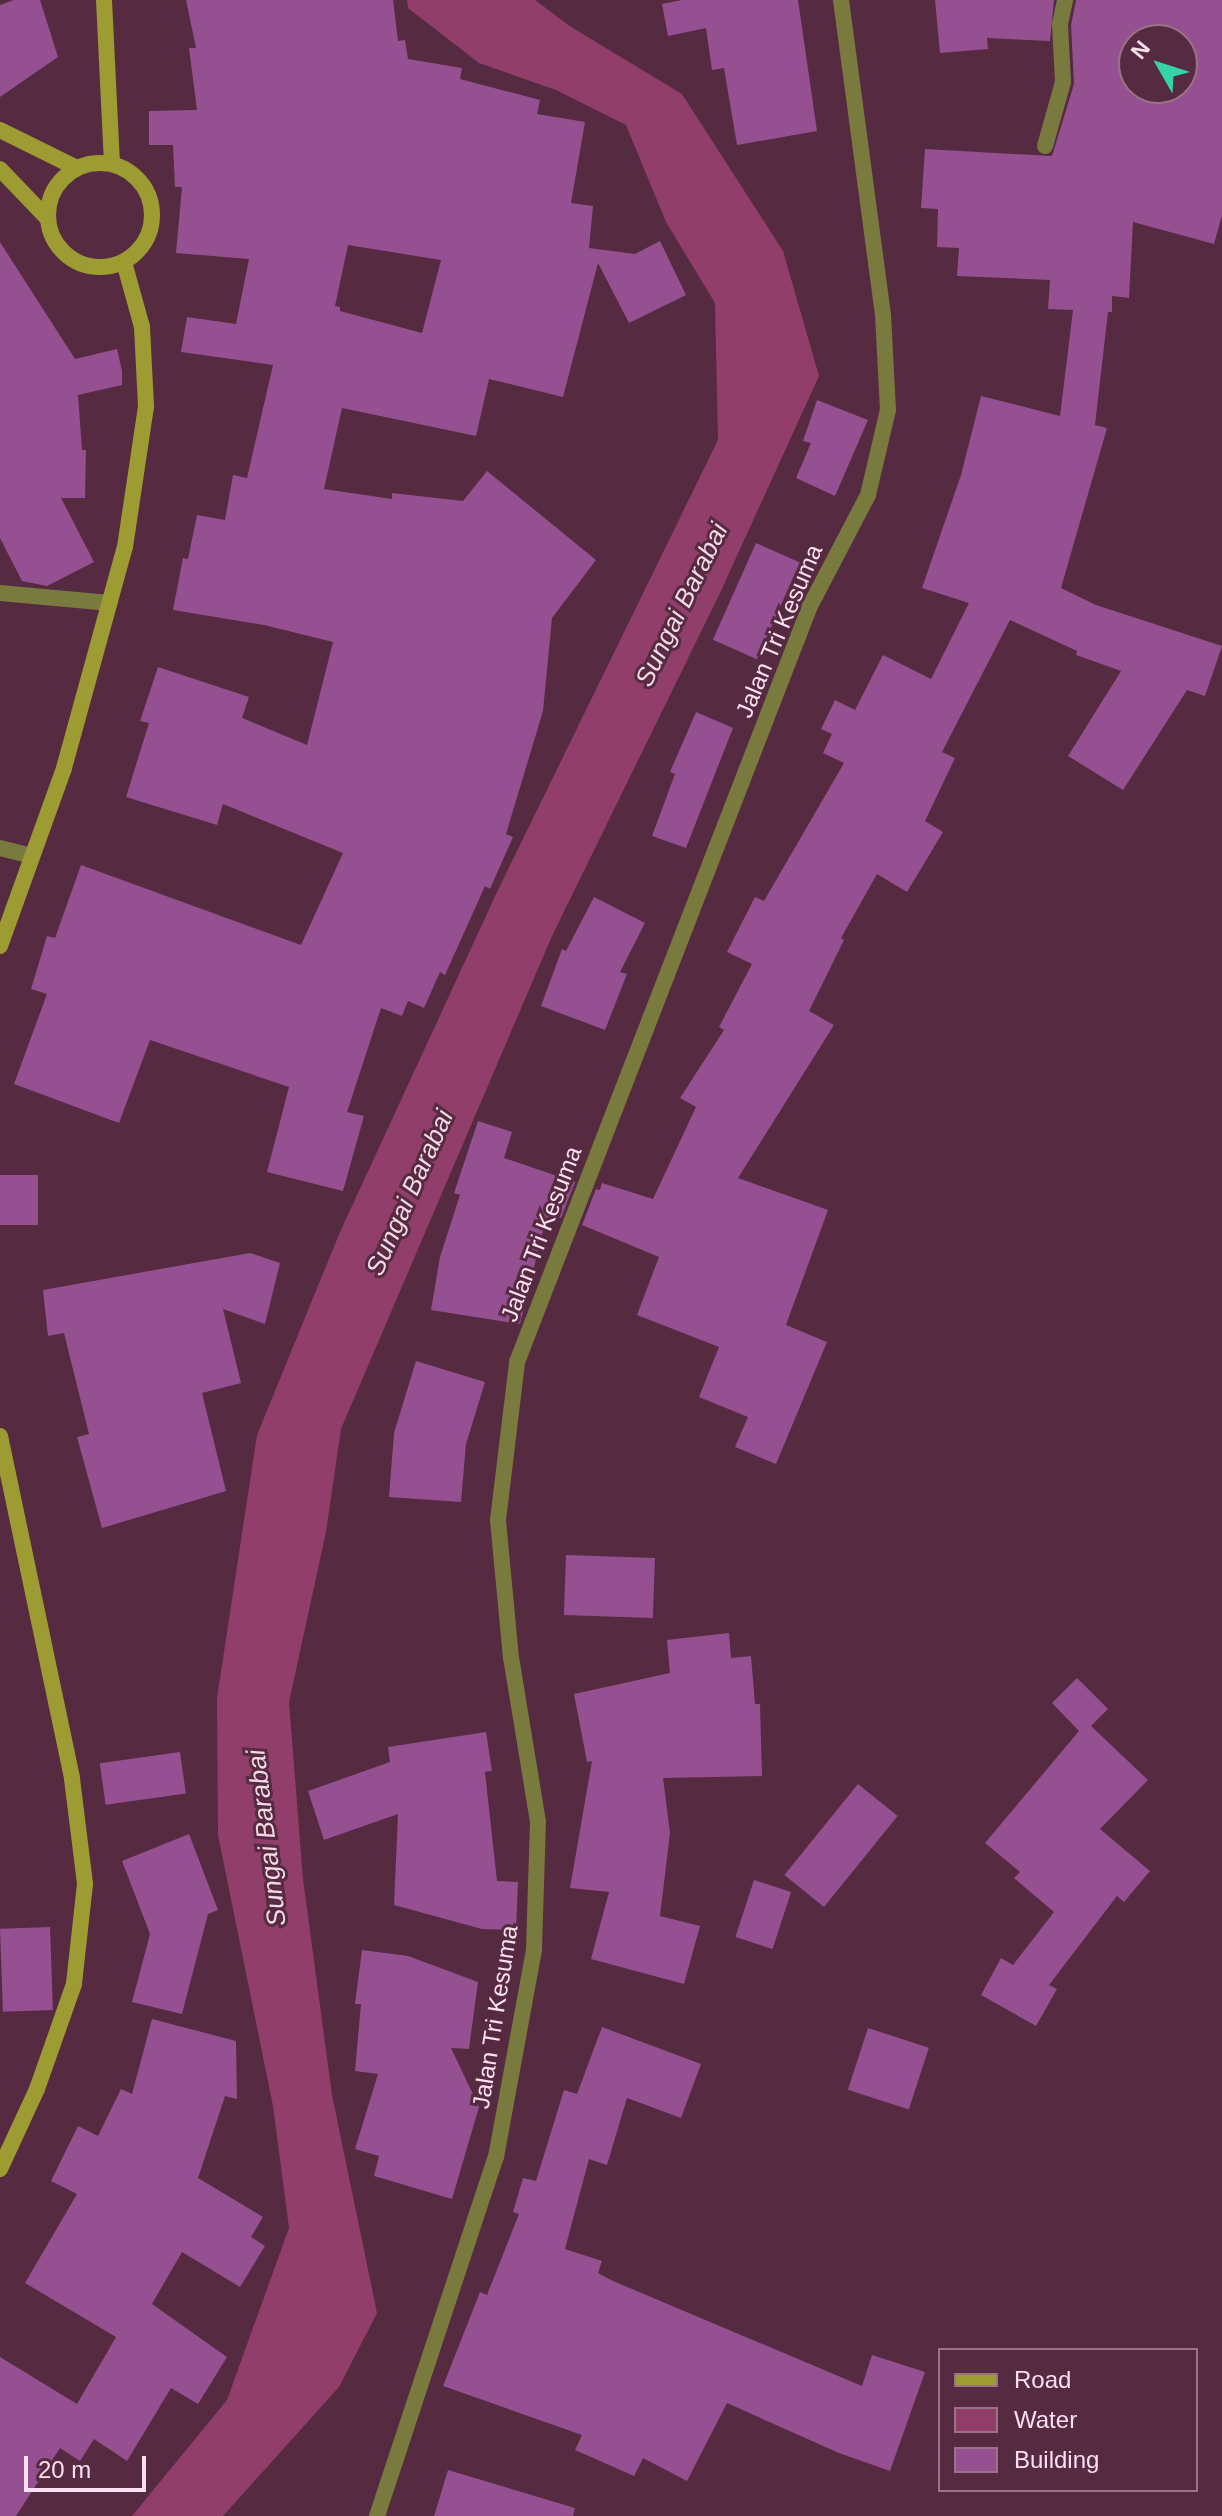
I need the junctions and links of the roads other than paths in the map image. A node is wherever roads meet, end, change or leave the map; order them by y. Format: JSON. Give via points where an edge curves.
{"nodes":[{"id":1,"x":104,"y":0,"type":"edge"},
{"id":2,"x":841,"y":0,"type":"edge"},
{"id":3,"x":1065,"y":0,"type":"edge"},
{"id":4,"x":0,"y":130,"type":"edge"},
{"id":5,"x":1045,"y":146,"type":"dead end"},
{"id":6,"x":112,"y":164,"type":"junction"},
{"id":7,"x":75,"y":167,"type":"junction"},
{"id":8,"x":0,"y":169,"type":"edge"},
{"id":9,"x":48,"y":219,"type":"junction"},
{"id":10,"x":124,"y":262,"type":"junction"},
{"id":11,"x":0,"y":593,"type":"edge"},
{"id":12,"x":110,"y":603,"type":"junction"},
{"id":13,"x":0,"y":848,"type":"edge"},
{"id":14,"x":32,"y":856,"type":"junction"},
{"id":15,"x":0,"y":946,"type":"edge"},
{"id":16,"x":0,"y":1436,"type":"edge"},
{"id":17,"x":4,"y":1474,"type":"edge"},
{"id":18,"x":0,"y":2169,"type":"edge"},
{"id":19,"x":377,"y":2516,"type":"edge"}],
"edges":[{"from":1,"to":6,"type":"main road"},
{"from":2,"to":19,"type":"street","name":"Jalan Tri Kesuma","via":[[883,315],[888,410],[868,495],[810,606],[517,1362],[498,1520],[511,1658],[538,1822],[534,1949],[496,2157]]},
{"from":3,"to":5,"type":"street","via":[[1060,24],[1063,82]]},
{"from":4,"to":7,"type":"main road"},
{"from":6,"to":7,"type":"main road"},
{"from":6,"to":10,"type":"main road","via":[[142,183],[152,209],[149,235]]},
{"from":7,"to":9,"type":"main road","via":[[52,195]]},
{"from":8,"to":9,"type":"main road"},
{"from":9,"to":10,"type":"main road","via":[[58,247],[72,260],[107,268]]},
{"from":10,"to":12,"type":"main road","via":[[142,327],[146,406],[125,547]]},
{"from":11,"to":12,"type":"street"},
{"from":12,"to":14,"type":"main road","via":[[64,768]]},
{"from":13,"to":14,"type":"street"},
{"from":14,"to":15,"type":"main road"},
{"from":16,"to":17,"type":"main road"},
{"from":17,"to":18,"type":"main road","via":[[72,1779],[85,1884],[74,1984],[37,2089]]}]}
